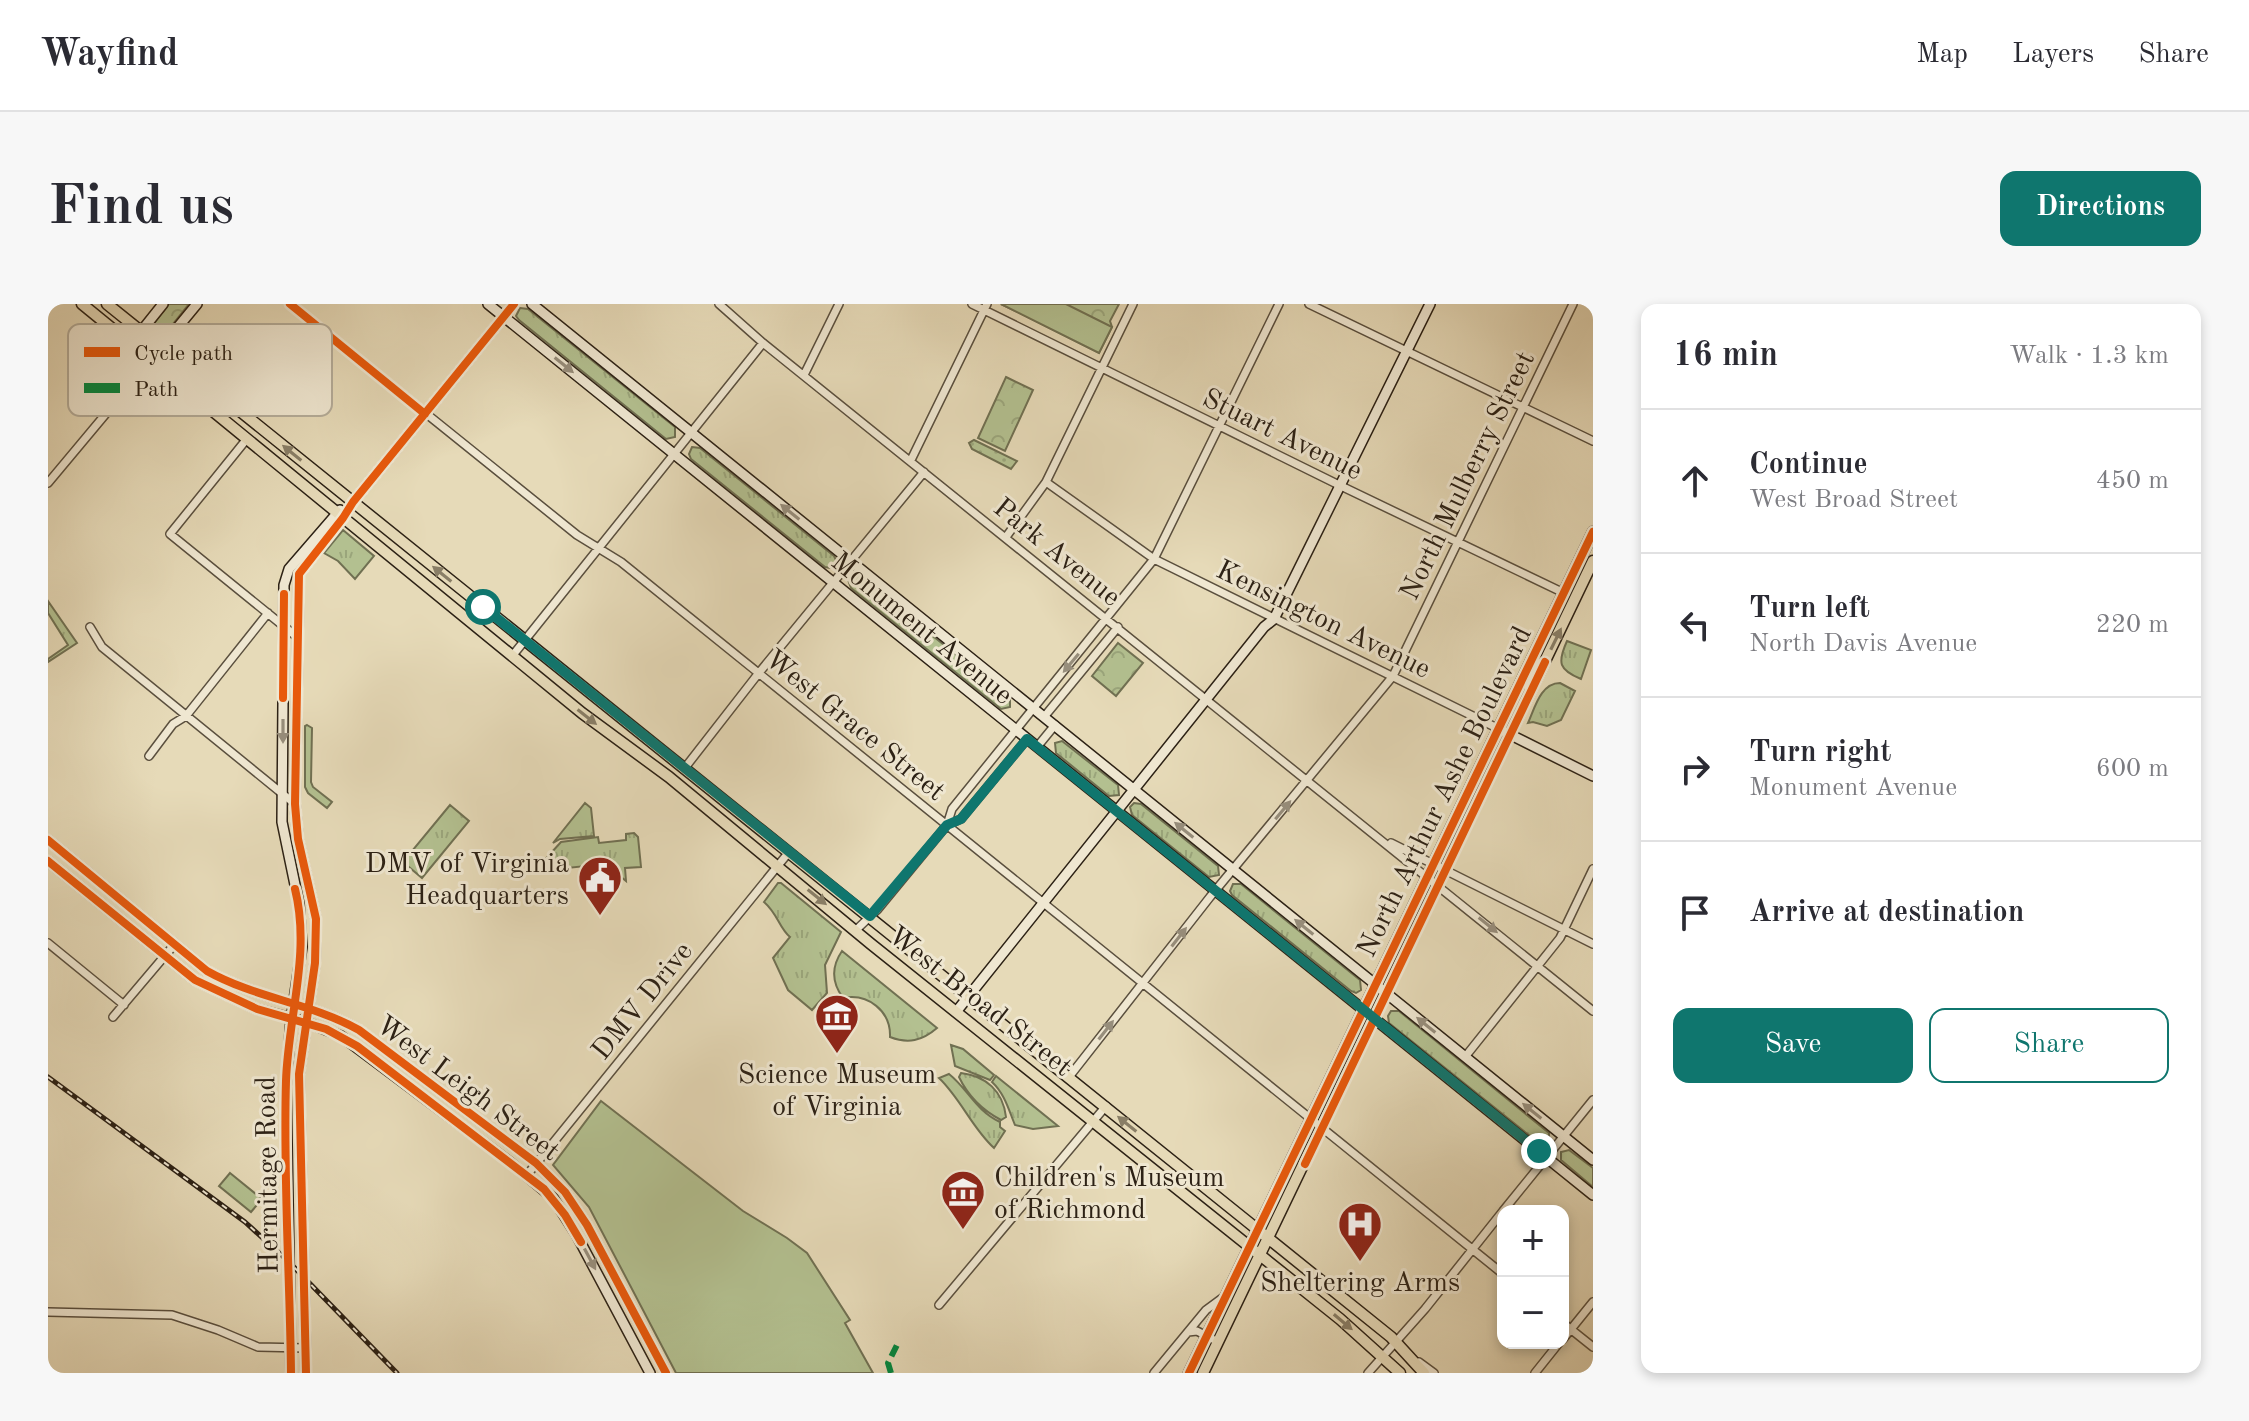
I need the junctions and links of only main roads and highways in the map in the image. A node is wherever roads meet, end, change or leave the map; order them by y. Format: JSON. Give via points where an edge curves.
{"nodes":[{"id":1,"x":82,"y":304,"type":"edge"},
{"id":2,"x":107,"y":304,"type":"edge"},
{"id":3,"x":106,"y":324,"type":"edge"},
{"id":4,"x":132,"y":324,"type":"edge"},
{"id":5,"x":217,"y":416,"type":"edge"},
{"id":6,"x":246,"y":416,"type":"edge"},
{"id":7,"x":1593,"y":532,"type":"edge"},
{"id":8,"x":1593,"y":561,"type":"edge"},
{"id":9,"x":1259,"y":1230,"type":"junction"},
{"id":10,"x":1268,"y":1238,"type":"junction"},
{"id":11,"x":1256,"y":1251,"type":"junction"},
{"id":12,"x":1191,"y":1369,"type":"edge"},
{"id":13,"x":1206,"y":1372,"type":"edge"},
{"id":14,"x":1400,"y":1373,"type":"edge"},
{"id":15,"x":1424,"y":1373,"type":"edge"}],
"edges":[{"from":1,"to":3,"type":"main road","name":"West Broad Street","one_way":true},
{"from":4,"to":2,"type":"main road","name":"West Broad Street","one_way":true},
{"from":5,"to":11,"type":"main road","name":"West Broad Street","one_way":true},
{"from":9,"to":6,"type":"main road","name":"West Broad Street","one_way":true},
{"from":7,"to":9,"type":"main road","name":"North Arthur Ashe Boulevard"},
{"from":10,"to":8,"type":"main road","name":"North Arthur Ashe Boulevard","one_way":true},
{"from":9,"to":10,"type":"main road","name":"West Broad Street"},
{"from":9,"to":11,"type":"main road","name":"North Arthur Ashe Boulevard"},
{"from":10,"to":11,"type":"main road","name":"North Arthur Ashe Boulevard"},
{"from":10,"to":15,"type":"main road","name":"West Broad Street","via":[[1397,1343]]},
{"from":11,"to":12,"type":"main road","name":"North Arthur Ashe Boulevard","via":[[1227,1295]]},
{"from":11,"to":13,"type":"main road","name":"North Arthur Ashe Boulevard"},
{"from":11,"to":14,"type":"main road","name":"West Broad Street","one_way":true}]}
